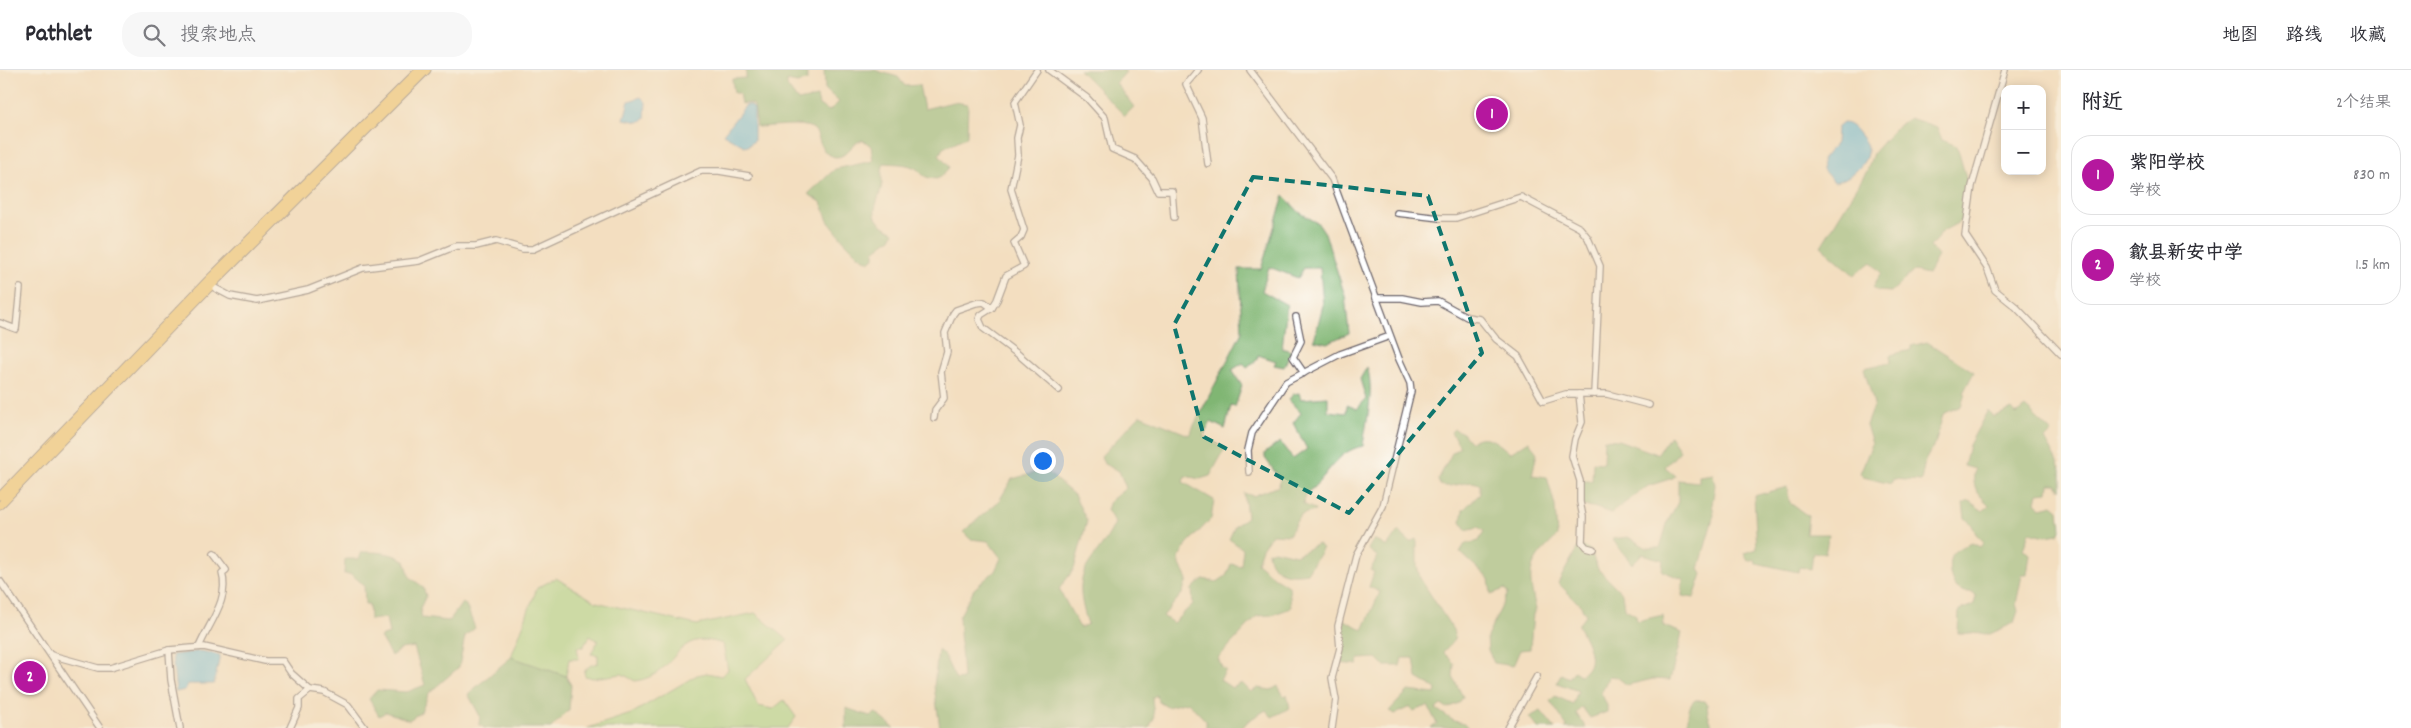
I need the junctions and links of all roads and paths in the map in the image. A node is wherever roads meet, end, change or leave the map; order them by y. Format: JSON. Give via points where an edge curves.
{"nodes":[{"id":1,"x":418,"y":70,"type":"edge"},
{"id":2,"x":427,"y":70,"type":"edge"},
{"id":3,"x":1037,"y":70,"type":"edge"},
{"id":4,"x":1049,"y":70,"type":"edge"},
{"id":5,"x":1198,"y":70,"type":"edge"},
{"id":6,"x":1250,"y":70,"type":"edge"},
{"id":7,"x":2005,"y":70,"type":"edge"},
{"id":8,"x":1208,"y":164,"type":"dead end"},
{"id":9,"x":749,"y":176,"type":"dead end"},
{"id":10,"x":1397,"y":213,"type":"dead end"},
{"id":11,"x":1174,"y":217,"type":"dead end"},
{"id":12,"x":211,"y":286,"type":"junction"},
{"id":13,"x":20,"y":288,"type":"dead end"},
{"id":14,"x":1376,"y":298,"type":"junction"},
{"id":15,"x":992,"y":308,"type":"junction"},
{"id":16,"x":1296,"y":317,"type":"dead end"},
{"id":17,"x":0,"y":323,"type":"edge"},
{"id":18,"x":1390,"y":336,"type":"junction"},
{"id":19,"x":2061,"y":354,"type":"edge"},
{"id":20,"x":1304,"y":373,"type":"junction"},
{"id":21,"x":1059,"y":390,"type":"dead end"},
{"id":22,"x":1579,"y":394,"type":"junction"},
{"id":23,"x":1594,"y":394,"type":"junction"},
{"id":24,"x":1649,"y":405,"type":"dead end"},
{"id":25,"x":934,"y":418,"type":"dead end"},
{"id":26,"x":1249,"y":472,"type":"dead end"},
{"id":27,"x":0,"y":496,"type":"edge"},
{"id":28,"x":0,"y":505,"type":"edge"},
{"id":29,"x":1592,"y":549,"type":"dead end"},
{"id":30,"x":214,"y":554,"type":"dead end"},
{"id":31,"x":0,"y":580,"type":"edge"},
{"id":32,"x":198,"y":647,"type":"junction"},
{"id":33,"x":169,"y":650,"type":"junction"},
{"id":34,"x":51,"y":655,"type":"junction"},
{"id":35,"x":1537,"y":676,"type":"dead end"},
{"id":36,"x":310,"y":690,"type":"junction"},
{"id":37,"x":100,"y":728,"type":"edge"},
{"id":38,"x":180,"y":728,"type":"edge"},
{"id":39,"x":290,"y":728,"type":"edge"},
{"id":40,"x":365,"y":728,"type":"edge"},
{"id":41,"x":1332,"y":728,"type":"edge"},
{"id":42,"x":1508,"y":728,"type":"edge"}],
"edges":[{"from":1,"to":27,"type":"main road"},
{"from":2,"to":12,"type":"main road"},
{"from":3,"to":15,"type":"street","via":[[1015,102],[1020,125],[1011,189],[1024,230],[1014,243],[1024,266],[1006,276]]},
{"from":4,"to":11,"type":"street","via":[[1087,98],[1105,118],[1112,149],[1134,159],[1152,178],[1158,191],[1172,191]]},
{"from":5,"to":8,"type":"street","via":[[1186,84],[1202,118]]},
{"from":6,"to":14,"type":"street","via":[[1332,179]]},
{"from":7,"to":19,"type":"street","via":[[1972,186],[1965,235],[1987,268],[1995,290]]},
{"from":9,"to":12,"type":"street","via":[[702,172],[533,249],[496,241],[456,246],[419,261],[363,268],[308,290],[257,301],[230,296]]},
{"from":10,"to":23,"type":"street","via":[[1456,218],[1521,197],[1580,228],[1588,238],[1600,269]]},
{"from":12,"to":28,"type":"main road"},
{"from":13,"to":17,"type":"street","via":[[16,329]]},
{"from":14,"to":18,"type":"street"},
{"from":14,"to":22,"type":"street","via":[[1438,301],[1466,316],[1480,319],[1496,339],[1518,356],[1542,400]]},
{"from":15,"to":21,"type":"street","via":[[979,318],[983,328]]},
{"from":15,"to":25,"type":"street","via":[[984,302],[976,303],[953,314],[945,333],[947,352],[941,372],[944,398],[935,410]]},
{"from":16,"to":20,"type":"street","via":[[1301,341],[1293,357]]},
{"from":18,"to":20,"type":"street","via":[[1340,354]]},
{"from":18,"to":41,"type":"street","via":[[1411,392],[1382,509],[1356,555],[1347,587],[1338,626],[1340,648],[1332,678],[1336,700]]},
{"from":20,"to":26,"type":"street","via":[[1285,383],[1256,425],[1249,445]]},
{"from":22,"to":23,"type":"street"},
{"from":22,"to":29,"type":"street","via":[[1582,422],[1572,456],[1580,481],[1582,542]]},
{"from":23,"to":24,"type":"street","via":[[1607,394]]},
{"from":30,"to":32,"type":"street","via":[[226,570],[222,573],[224,590]]},
{"from":31,"to":34,"type":"street"},
{"from":32,"to":33,"type":"street"},
{"from":32,"to":36,"type":"street","via":[[283,661]]},
{"from":33,"to":34,"type":"street","via":[[110,668],[98,668]]},
{"from":33,"to":38,"type":"street","via":[[170,680]]},
{"from":34,"to":37,"type":"street"},
{"from":35,"to":42,"type":"street"},
{"from":36,"to":39,"type":"street","via":[[299,699],[299,708]]},
{"from":36,"to":40,"type":"street","via":[[324,692],[348,705]]}]}
